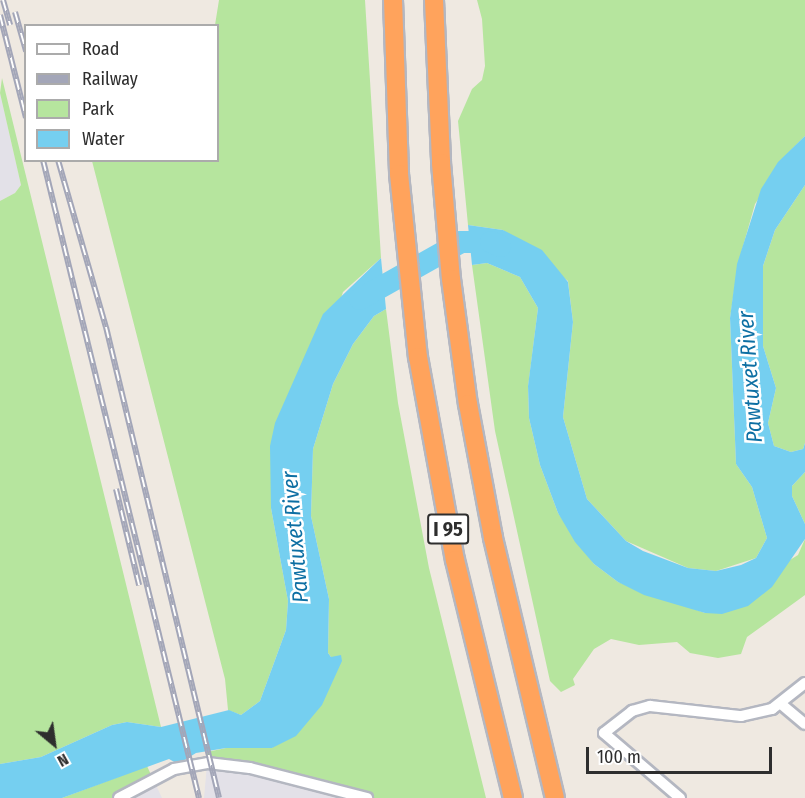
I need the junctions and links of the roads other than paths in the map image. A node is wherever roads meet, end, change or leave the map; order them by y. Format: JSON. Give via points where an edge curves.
{"nodes":[{"id":1,"x":393,"y":0,"type":"edge"},
{"id":2,"x":434,"y":0,"type":"edge"},
{"id":3,"x":805,"y":683,"type":"edge"},
{"id":4,"x":781,"y":704,"type":"junction"},
{"id":5,"x":805,"y":724,"type":"edge"},
{"id":6,"x":119,"y":798,"type":"edge"},
{"id":7,"x":367,"y":798,"type":"edge"},
{"id":8,"x":513,"y":798,"type":"edge"},
{"id":9,"x":555,"y":798,"type":"edge"},
{"id":10,"x":680,"y":798,"type":"edge"}],
"edges":[{"from":1,"to":8,"type":"highway","number":"I 95","via":[[395,105],[411,297],[443,505]]},
{"from":2,"to":9,"type":"highway","number":"I 95","via":[[451,279],[493,537]]},
{"from":3,"to":4,"type":"street"},
{"from":4,"to":5,"type":"street"},
{"from":4,"to":10,"type":"street","via":[[741,716],[650,706],[632,711],[604,733]]},
{"from":6,"to":7,"type":"street","via":[[174,769],[208,763],[250,768]]}]}
